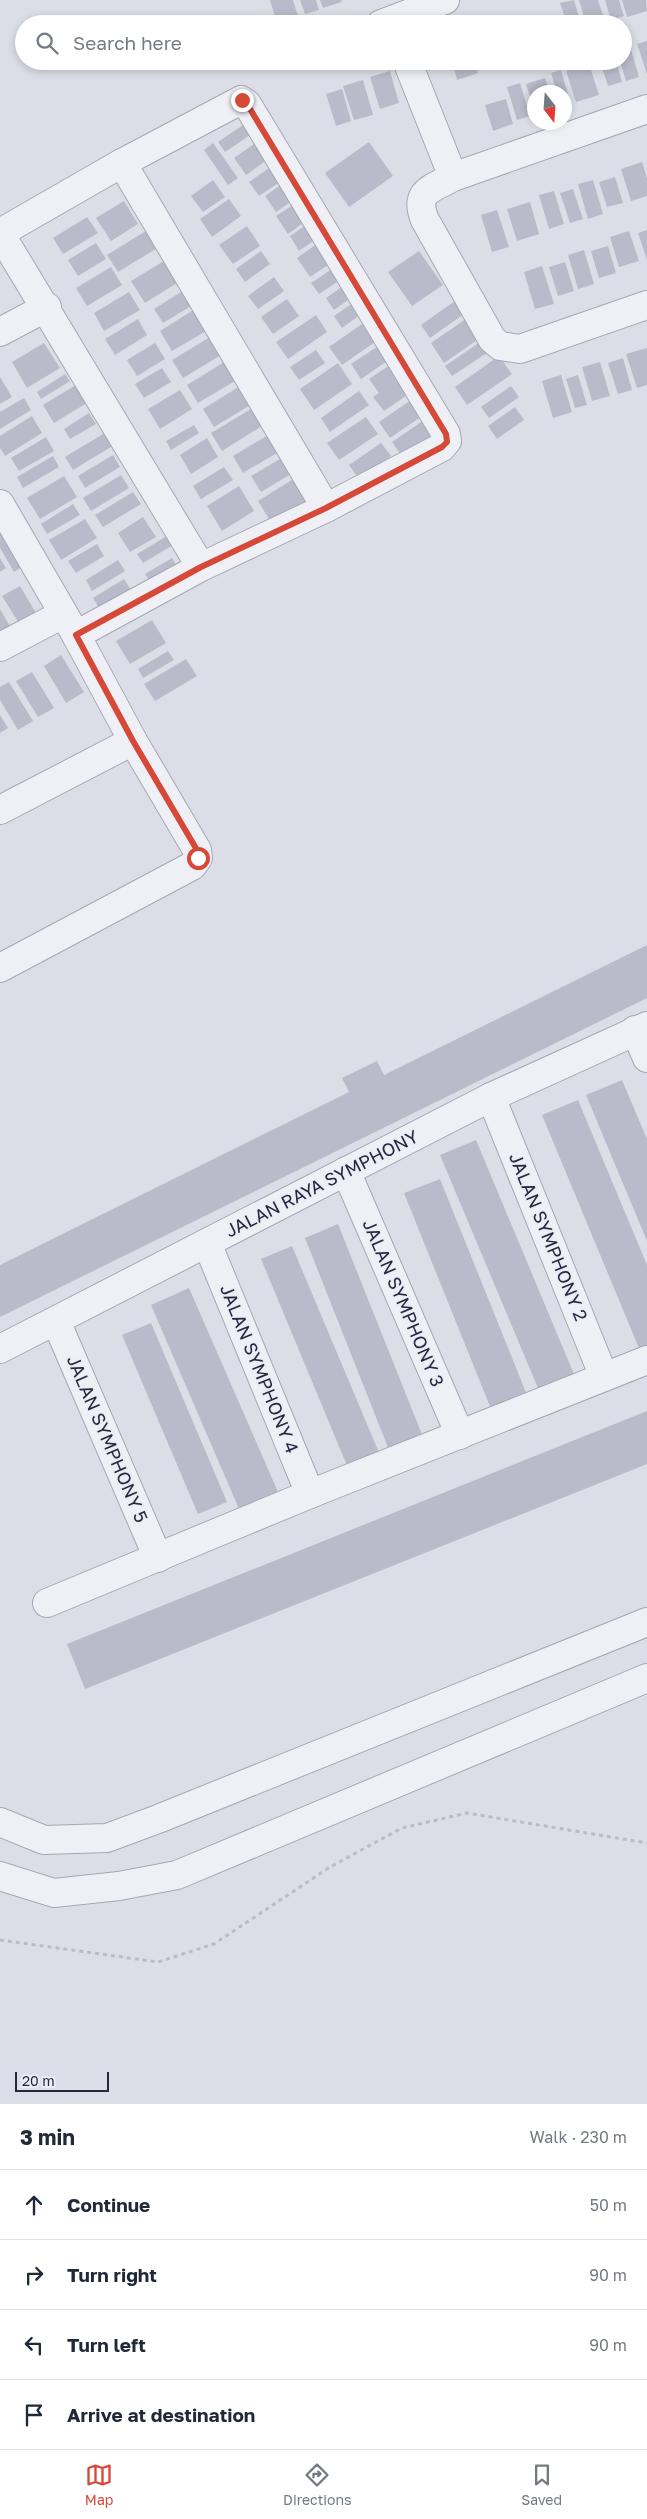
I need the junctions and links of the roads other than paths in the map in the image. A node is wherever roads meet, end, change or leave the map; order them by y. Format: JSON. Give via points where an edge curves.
{"nodes":[{"id":1,"x":445,"y":0,"type":"edge"},
{"id":2,"x":408,"y":15,"type":"edge"},
{"id":3,"x":411,"y":70,"type":"edge"},
{"id":4,"x":647,"y":109,"type":"edge"},
{"id":5,"x":122,"y":163,"type":"junction"},
{"id":6,"x":453,"y":177,"type":"junction"},
{"id":7,"x":647,"y":305,"type":"edge"},
{"id":8,"x":47,"y":307,"type":"junction"},
{"id":9,"x":0,"y":332,"type":"edge"},
{"id":10,"x":0,"y":504,"type":"edge"},
{"id":11,"x":326,"y":508,"type":"junction"},
{"id":12,"x":201,"y":567,"type":"junction"},
{"id":13,"x":70,"y":624,"type":"junction"},
{"id":14,"x":0,"y":647,"type":"edge"},
{"id":15,"x":133,"y":741,"type":"junction"},
{"id":16,"x":0,"y":810,"type":"edge"},
{"id":17,"x":0,"y":968,"type":"edge"},
{"id":18,"x":641,"y":1028,"type":"edge"},
{"id":19,"x":647,"y":1058,"type":"edge"},
{"id":20,"x":491,"y":1097,"type":"junction"},
{"id":21,"x":346,"y":1172,"type":"junction"},
{"id":22,"x":207,"y":1243,"type":"junction"},
{"id":23,"x":56,"y":1320,"type":"junction"},
{"id":24,"x":0,"y":1349,"type":"edge"},
{"id":25,"x":647,"y":1360,"type":"edge"},
{"id":26,"x":604,"y":1377,"type":"junction"},
{"id":27,"x":460,"y":1435,"type":"junction"},
{"id":28,"x":310,"y":1494,"type":"junction"},
{"id":29,"x":158,"y":1558,"type":"junction"},
{"id":30,"x":47,"y":1603,"type":"dead end"},
{"id":31,"x":647,"y":1622,"type":"edge"},
{"id":32,"x":647,"y":1678,"type":"edge"},
{"id":33,"x":0,"y":1822,"type":"edge"},
{"id":34,"x":0,"y":1876,"type":"edge"}],
"edges":[{"from":1,"to":2,"type":"street"},
{"from":3,"to":6,"type":"street"},
{"from":4,"to":6,"type":"street"},
{"from":5,"to":8,"type":"street","via":[[7,229],[4,234],[4,240]]},
{"from":5,"to":11,"type":"street"},
{"from":5,"to":11,"type":"street","via":[[236,101],[244,101],[446,434],[447,442],[442,447]]},
{"from":6,"to":7,"type":"street","via":[[424,193],[420,205],[422,214],[492,339],[500,346],[520,349]]},
{"from":8,"to":9,"type":"street"},
{"from":8,"to":12,"type":"street"},
{"from":10,"to":13,"type":"street"},
{"from":11,"to":12,"type":"street"},
{"from":12,"to":13,"type":"street"},
{"from":13,"to":14,"type":"street"},
{"from":13,"to":15,"type":"street"},
{"from":15,"to":16,"type":"street"},
{"from":15,"to":17,"type":"street","via":[[197,850],[196,861]]},
{"from":18,"to":19,"type":"street"},
{"from":18,"to":20,"type":"street","name":"JALAN RAYA SYMPHONY"},
{"from":20,"to":21,"type":"street","name":"JALAN RAYA SYMPHONY"},
{"from":20,"to":26,"type":"street","name":"JALAN SYMPHONY 2"},
{"from":21,"to":22,"type":"street","name":"JALAN RAYA SYMPHONY"},
{"from":21,"to":27,"type":"street","name":"JALAN SYMPHONY 3"},
{"from":22,"to":23,"type":"street","name":"JALAN RAYA SYMPHONY"},
{"from":22,"to":28,"type":"street","name":"JALAN SYMPHONY 4"},
{"from":23,"to":24,"type":"street","name":"JALAN RAYA SYMPHONY"},
{"from":23,"to":29,"type":"street","name":"JALAN SYMPHONY 5"},
{"from":25,"to":26,"type":"street"},
{"from":26,"to":27,"type":"street"},
{"from":27,"to":28,"type":"street"},
{"from":28,"to":29,"type":"street"},
{"from":29,"to":30,"type":"street"},
{"from":31,"to":33,"type":"street","via":[[107,1838],[44,1840]]},
{"from":32,"to":34,"type":"street","via":[[177,1875],[54,1893]]}]}
